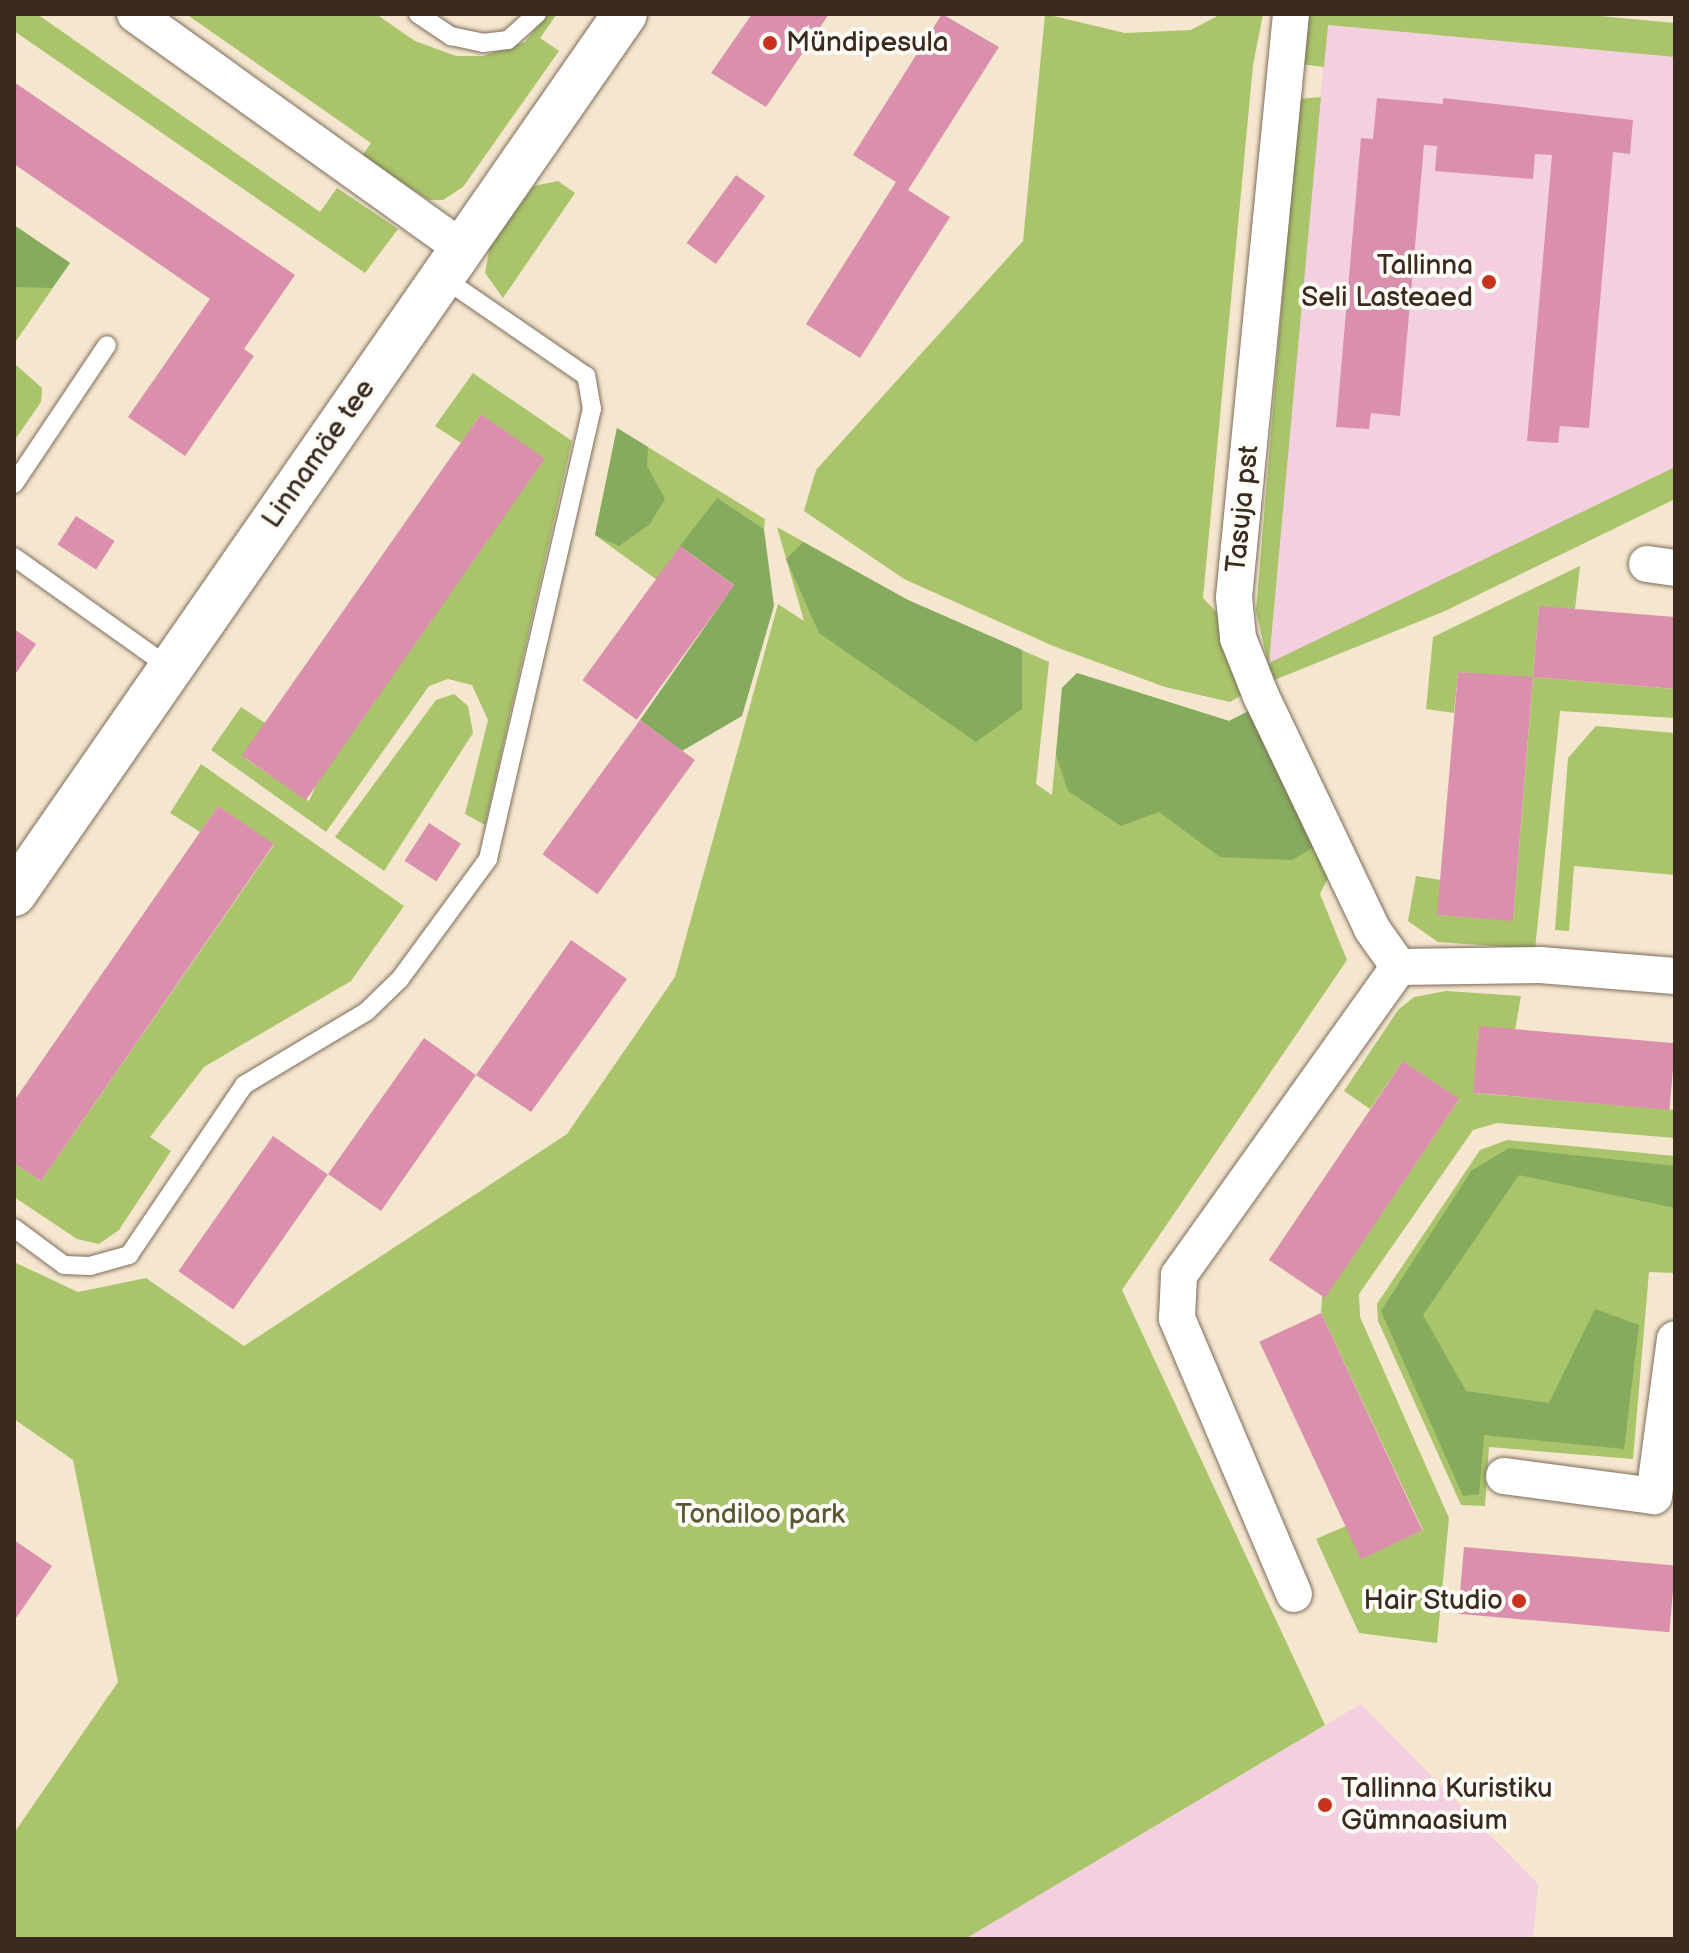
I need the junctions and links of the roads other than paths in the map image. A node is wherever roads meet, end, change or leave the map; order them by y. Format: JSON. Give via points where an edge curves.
{"nodes":[{"id":1,"x":135,"y":14,"type":"edge"},
{"id":2,"x":418,"y":14,"type":"edge"},
{"id":3,"x":537,"y":14,"type":"edge"},
{"id":4,"x":625,"y":14,"type":"edge"},
{"id":5,"x":1291,"y":14,"type":"edge"},
{"id":6,"x":452,"y":263,"type":"junction"},
{"id":7,"x":107,"y":345,"type":"dead end"},
{"id":8,"x":14,"y":484,"type":"edge"},
{"id":9,"x":14,"y":557,"type":"edge"},
{"id":10,"x":169,"y":667,"type":"junction"},
{"id":11,"x":14,"y":894,"type":"edge"},
{"id":12,"x":1399,"y":967,"type":"junction"},
{"id":13,"x":1675,"y":976,"type":"edge"},
{"id":14,"x":14,"y":1228,"type":"edge"},
{"id":15,"x":1675,"y":1339,"type":"edge"},
{"id":16,"x":1504,"y":1476,"type":"dead end"},
{"id":17,"x":1294,"y":1594,"type":"dead end"}],
"edges":[{"from":1,"to":6,"type":"street"},
{"from":2,"to":3,"type":"lane","via":[[451,36],[483,43],[508,40]]},
{"from":4,"to":6,"type":"street","name":"Linnamäe tee"},
{"from":5,"to":12,"type":"street","name":"Tasuja pst","via":[[1234,597],[1238,638],[1372,929]]},
{"from":6,"to":10,"type":"street","name":"Linnamäe tee"},
{"from":6,"to":14,"type":"lane","via":[[586,376],[592,409],[488,859],[400,979],[366,1012],[244,1085],[129,1255],[90,1266],[64,1265]]},
{"from":7,"to":8,"type":"lane"},
{"from":9,"to":10,"type":"lane"},
{"from":10,"to":11,"type":"street","name":"Linnamäe tee"},
{"from":12,"to":13,"type":"street","via":[[1540,965]]},
{"from":12,"to":17,"type":"street","via":[[1179,1275],[1177,1318]]},
{"from":15,"to":16,"type":"street","via":[[1654,1496]]}]}
